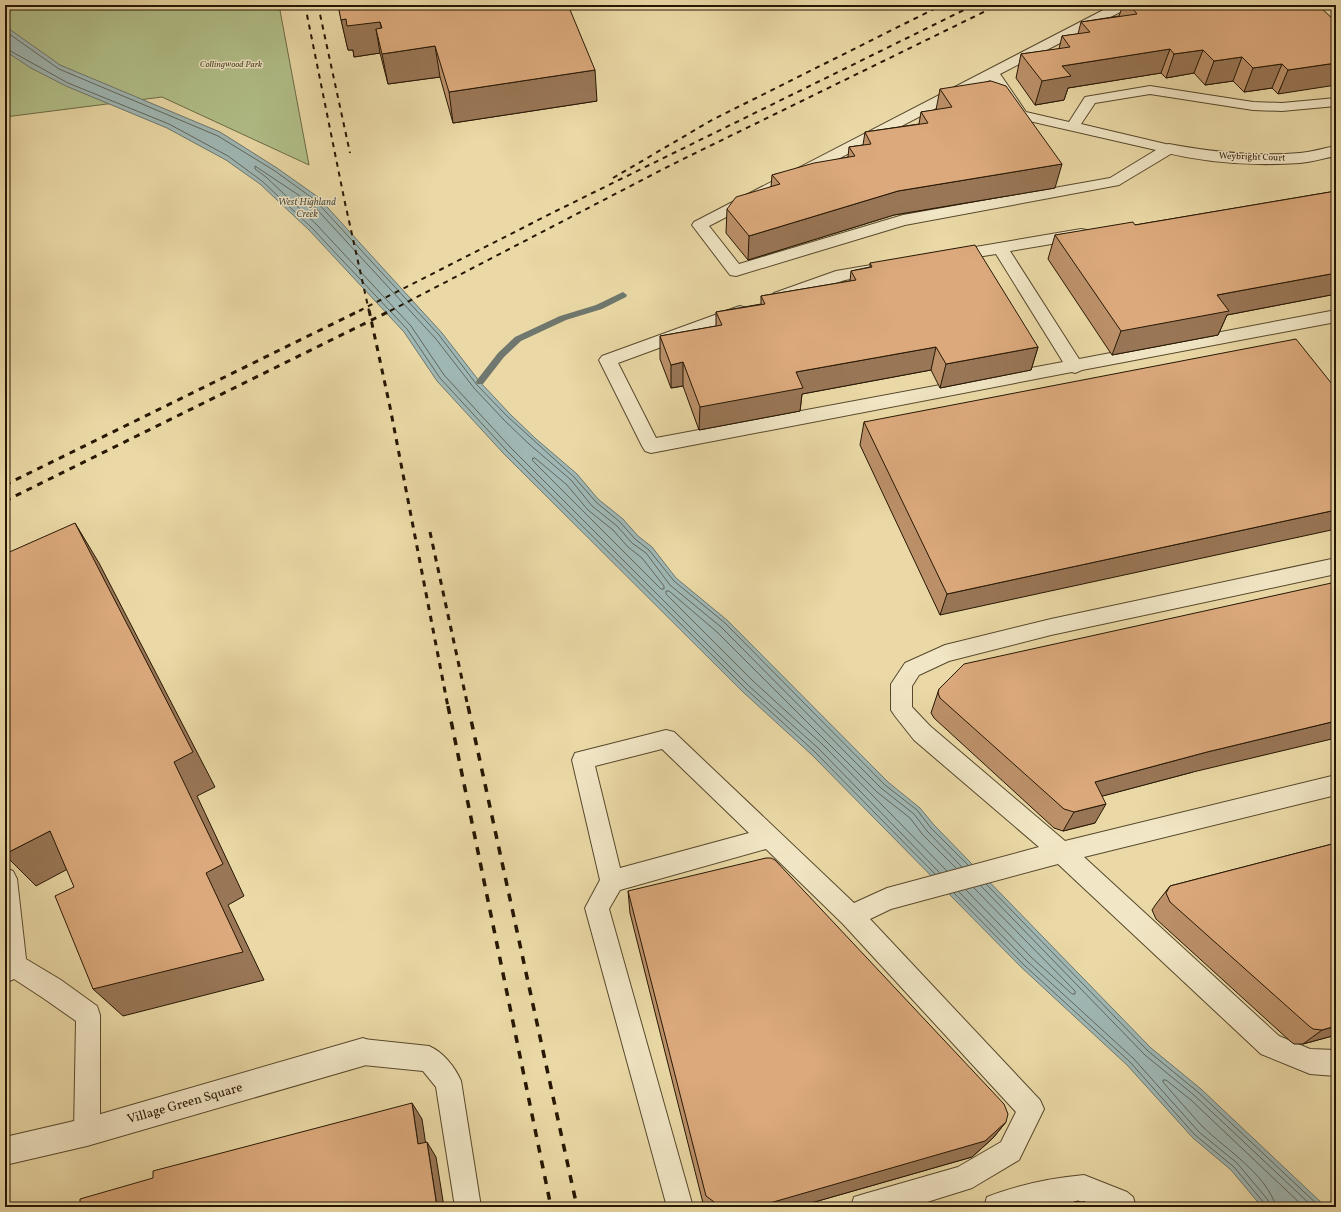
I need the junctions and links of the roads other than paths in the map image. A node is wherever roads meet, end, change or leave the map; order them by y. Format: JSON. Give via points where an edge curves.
{"nodes":[{"id":1,"x":1123,"y":5,"type":"edge"},
{"id":2,"x":992,"y":74,"type":"junction"},
{"id":3,"x":1336,"y":102,"type":"edge"},
{"id":4,"x":1073,"y":126,"type":"junction"},
{"id":5,"x":1169,"y":148,"type":"junction"},
{"id":6,"x":1336,"y":151,"type":"edge"},
{"id":7,"x":1094,"y":232,"type":"edge"},
{"id":8,"x":1000,"y":248,"type":"junction"},
{"id":9,"x":940,"y":258,"type":"edge"},
{"id":10,"x":894,"y":266,"type":"edge"},
{"id":11,"x":1336,"y":316,"type":"edge"},
{"id":12,"x":1075,"y":366,"type":"junction"},
{"id":13,"x":1336,"y":566,"type":"edge"},
{"id":14,"x":1336,"y":785,"type":"edge"},
{"id":15,"x":769,"y":838,"type":"junction"},
{"id":16,"x":1063,"y":853,"type":"junction"},
{"id":17,"x":5,"y":879,"type":"edge"},
{"id":18,"x":612,"y":881,"type":"junction"},
{"id":19,"x":850,"y":916,"type":"junction"},
{"id":20,"x":10,"y":969,"type":"edge"},
{"id":21,"x":364,"y":1052,"type":"joint"},
{"id":22,"x":1336,"y":1063,"type":"edge"},
{"id":23,"x":88,"y":1132,"type":"junction"},
{"id":24,"x":5,"y":1151,"type":"edge"},
{"id":25,"x":468,"y":1207,"type":"edge"},
{"id":26,"x":680,"y":1207,"type":"edge"},
{"id":27,"x":864,"y":1207,"type":"edge"},
{"id":28,"x":997,"y":1207,"type":"edge"},
{"id":29,"x":1123,"y":1207,"type":"edge"}],
"edges":[{"from":1,"to":2,"type":"lane"},
{"from":2,"to":4,"type":"lane","via":[[1021,115]]},
{"from":2,"to":5,"type":"lane","via":[[700,225],[736,271],[902,220],[1114,182]]},
{"from":3,"to":4,"type":"lane","via":[[1282,107],[1253,106],[1150,90],[1090,100]]},
{"from":4,"to":5,"type":"lane"},
{"from":5,"to":6,"type":"street","name":"Weybright Court","via":[[1203,155],[1248,159],[1295,158]]},
{"from":7,"to":8,"type":"lane"},
{"from":8,"to":9,"type":"lane"},
{"from":8,"to":12,"type":"lane"},
{"from":10,"to":12,"type":"lane","via":[[842,275],[608,360],[651,446]]},
{"from":11,"to":12,"type":"lane"},
{"from":13,"to":16,"type":"lane","via":[[1051,627],[945,654],[912,669],[901,684],[902,710],[922,733]]},
{"from":14,"to":16,"type":"lane"},
{"from":15,"to":18,"type":"lane"},
{"from":15,"to":18,"type":"lane","via":[[666,740],[583,760]]},
{"from":15,"to":19,"type":"lane"},
{"from":16,"to":19,"type":"lane","via":[[887,899]]},
{"from":16,"to":22,"type":"lane","via":[[1270,1045],[1299,1060]]},
{"from":17,"to":20,"type":"lane"},
{"from":18,"to":26,"type":"lane","via":[[597,908]]},
{"from":19,"to":27,"type":"lane","via":[[1031,1109],[1010,1151],[970,1175]]},
{"from":20,"to":23,"type":"lane","via":[[52,989],[88,1015]]},
{"from":21,"to":23,"type":"street","name":"Village Green Square"},
{"from":21,"to":25,"type":"lane","via":[[429,1059],[448,1081]]},
{"from":23,"to":24,"type":"street","name":"Village Green Square"},
{"from":28,"to":29,"type":"lane","via":[[1049,1192],[1084,1188],[1118,1201]]}]}
